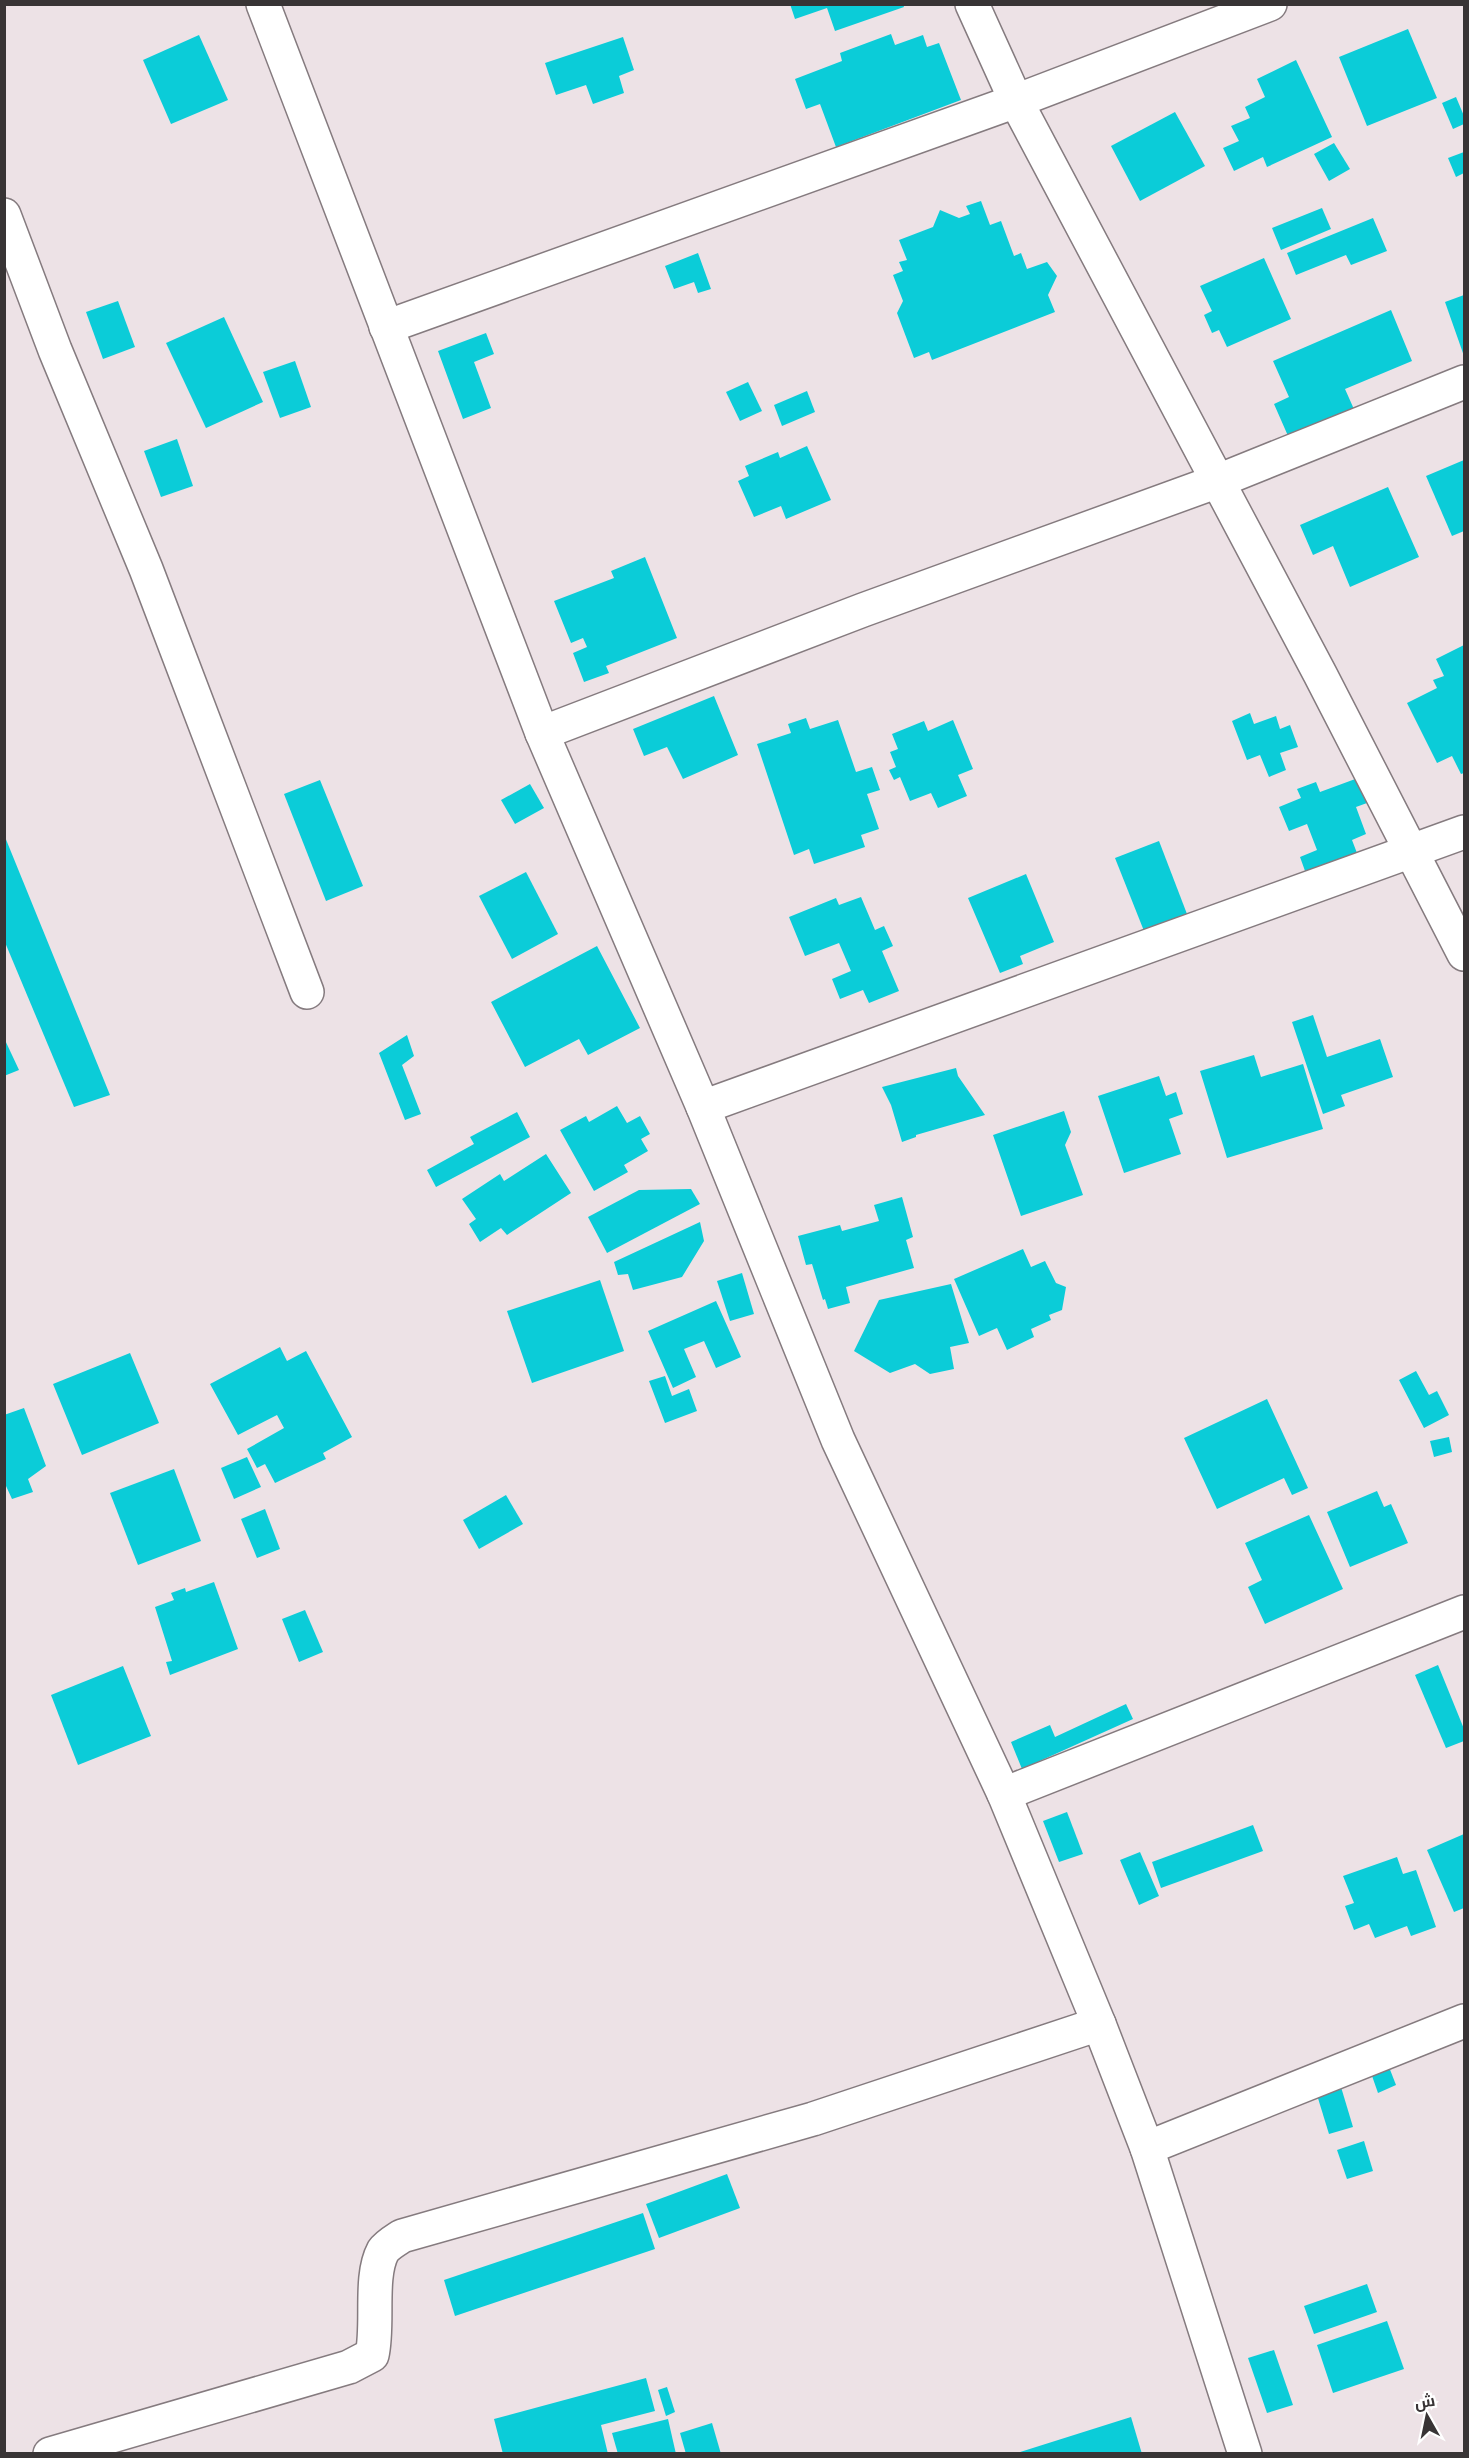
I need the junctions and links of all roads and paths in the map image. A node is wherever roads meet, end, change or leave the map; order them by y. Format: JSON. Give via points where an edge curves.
{"nodes":[{"id":1,"x":263,"y":4,"type":"edge"},
{"id":2,"x":972,"y":4,"type":"edge"},
{"id":3,"x":1270,"y":4,"type":"edge"},
{"id":4,"x":1016,"y":101,"type":"junction"},
{"id":5,"x":4,"y":215,"type":"edge"},
{"id":6,"x":386,"y":327,"type":"junction"},
{"id":7,"x":1464,"y":382,"type":"edge"},
{"id":8,"x":1218,"y":481,"type":"junction"},
{"id":9,"x":542,"y":733,"type":"junction"},
{"id":10,"x":1464,"y":832,"type":"edge"},
{"id":11,"x":1411,"y":851,"type":"junction"},
{"id":12,"x":1464,"y":954,"type":"edge"},
{"id":13,"x":308,"y":992,"type":"dead end"},
{"id":14,"x":704,"y":1107,"type":"junction"},
{"id":15,"x":1464,"y":1612,"type":"edge"},
{"id":16,"x":1004,"y":1794,"type":"junction"},
{"id":17,"x":1464,"y":2020,"type":"edge"},
{"id":18,"x":1099,"y":2024,"type":"junction"},
{"id":19,"x":1147,"y":2148,"type":"junction"},
{"id":20,"x":50,"y":2454,"type":"edge"},
{"id":21,"x":1245,"y":2454,"type":"edge"}],
"edges":[{"from":1,"to":6,"type":"street"},
{"from":2,"to":4,"type":"street"},
{"from":3,"to":4,"type":"street"},
{"from":4,"to":6,"type":"street"},
{"from":4,"to":8,"type":"street"},
{"from":5,"to":13,"type":"street","via":[[146,569]]},
{"from":6,"to":9,"type":"street"},
{"from":7,"to":8,"type":"street"},
{"from":8,"to":9,"type":"street","via":[[863,610]]},
{"from":8,"to":11,"type":"street"},
{"from":9,"to":14,"type":"street"},
{"from":10,"to":11,"type":"street"},
{"from":11,"to":12,"type":"street"},
{"from":11,"to":14,"type":"street"},
{"from":14,"to":16,"type":"street","via":[[838,1440]]},
{"from":15,"to":16,"type":"street"},
{"from":16,"to":18,"type":"street"},
{"from":17,"to":19,"type":"street"},
{"from":18,"to":19,"type":"street"},
{"from":18,"to":20,"type":"street","via":[[813,2120],[402,2236],[384,2250],[379,2268],[372,2355],[349,2367]]},
{"from":19,"to":21,"type":"street"}]}
